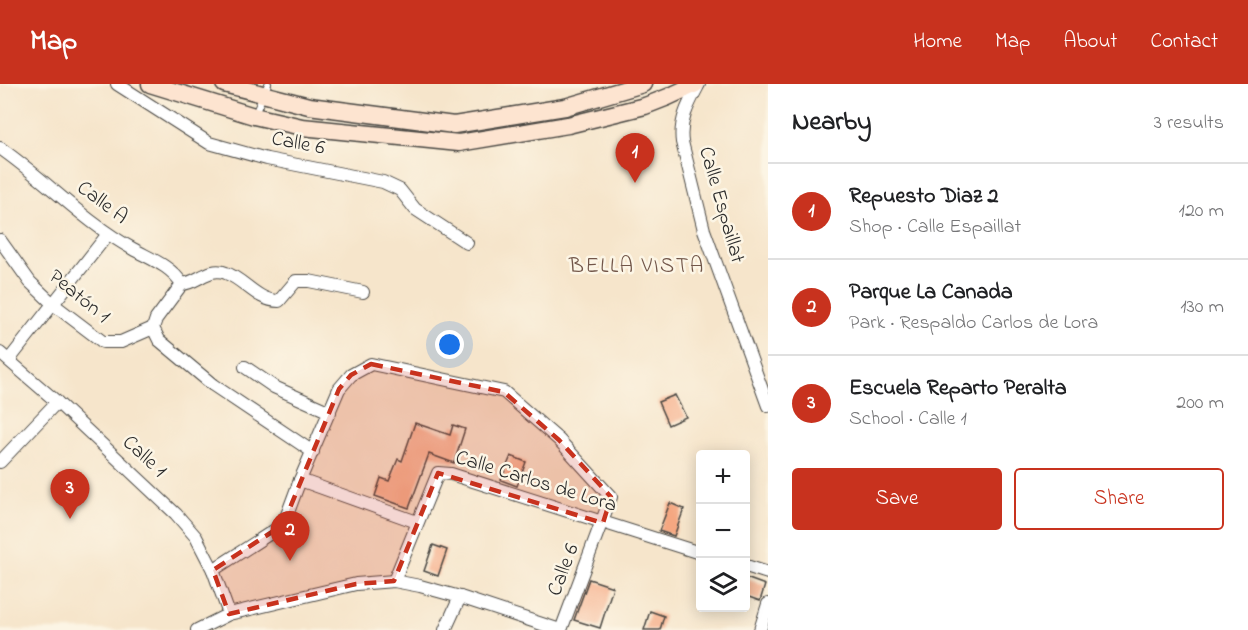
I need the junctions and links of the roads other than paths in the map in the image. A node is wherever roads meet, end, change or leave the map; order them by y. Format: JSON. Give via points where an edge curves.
{"nodes":[{"id":1,"x":117,"y":84,"type":"edge"},
{"id":2,"x":150,"y":84,"type":"edge"},
{"id":3,"x":224,"y":84,"type":"edge"},
{"id":4,"x":697,"y":84,"type":"edge"},
{"id":5,"x":639,"y":85,"type":"edge"},
{"id":6,"x":265,"y":90,"type":"edge"},
{"id":7,"x":254,"y":116,"type":"junction"},
{"id":8,"x":0,"y":148,"type":"edge"},
{"id":9,"x":108,"y":234,"type":"junction"},
{"id":10,"x":0,"y":240,"type":"edge"},
{"id":11,"x":467,"y":243,"type":"dead end"},
{"id":12,"x":182,"y":284,"type":"junction"},
{"id":13,"x":363,"y":292,"type":"dead end"},
{"id":14,"x":53,"y":304,"type":"junction"},
{"id":15,"x":153,"y":328,"type":"junction"},
{"id":16,"x":4,"y":357,"type":"edge"},
{"id":17,"x":245,"y":367,"type":"dead end"},
{"id":18,"x":57,"y":402,"type":"junction"},
{"id":19,"x":768,"y":403,"type":"edge"},
{"id":20,"x":330,"y":412,"type":"junction"},
{"id":21,"x":313,"y":452,"type":"junction"},
{"id":22,"x":0,"y":462,"type":"edge"},
{"id":23,"x":300,"y":480,"type":"junction"},
{"id":24,"x":417,"y":522,"type":"junction"},
{"id":25,"x":603,"y":523,"type":"junction"},
{"id":26,"x":696,"y":552,"type":"edge"},
{"id":27,"x":750,"y":567,"type":"edge"},
{"id":28,"x":213,"y":570,"type":"junction"},
{"id":29,"x":768,"y":573,"type":"edge"},
{"id":30,"x":394,"y":581,"type":"junction"},
{"id":31,"x":460,"y":597,"type":"junction"},
{"id":32,"x":768,"y":604,"type":"edge"},
{"id":33,"x":229,"y":614,"type":"junction"},
{"id":34,"x":197,"y":630,"type":"edge"},
{"id":35,"x":445,"y":630,"type":"edge"},
{"id":36,"x":561,"y":630,"type":"edge"},
{"id":37,"x":760,"y":630,"type":"edge"}],
"edges":[{"from":1,"to":11,"type":"street","name":"Calle 6","via":[[209,143],[383,182],[400,190],[415,209]]},
{"from":2,"to":7,"type":"main road"},
{"from":3,"to":6,"type":"main road"},
{"from":4,"to":7,"type":"main road","via":[[645,106],[568,125],[459,142],[302,127]]},
{"from":4,"to":19,"type":"street","name":"Calle Espaillat","via":[[680,129],[682,142],[704,230]]},
{"from":5,"to":6,"type":"main road","via":[[565,107],[454,125],[309,106]]},
{"from":6,"to":7,"type":"lane"},
{"from":8,"to":9,"type":"street","name":"Calle A"},
{"from":9,"to":12,"type":"street","name":"Calle A","via":[[165,266]]},
{"from":9,"to":14,"type":"street"},
{"from":10,"to":14,"type":"street","name":"Peatón 1","via":[[30,282]]},
{"from":12,"to":13,"type":"street","via":[[210,271],[225,272],[268,301],[279,301],[296,281]]},
{"from":12,"to":15,"type":"street"},
{"from":14,"to":15,"type":"street","name":"Peatón 1","via":[[103,342],[121,342]]},
{"from":14,"to":16,"type":"street"},
{"from":15,"to":21,"type":"street","via":[[159,340],[213,385]]},
{"from":16,"to":18,"type":"street","name":"Calle 1"},
{"from":17,"to":20,"type":"street","via":[[274,387]]},
{"from":18,"to":22,"type":"street"},
{"from":18,"to":28,"type":"street","name":"Calle 1","via":[[176,514],[196,537]]},
{"from":20,"to":21,"type":"street"},
{"from":20,"to":25,"type":"street","name":"Calle 6","via":[[339,388],[351,375],[371,364],[504,392],[559,440],[611,497]]},
{"from":21,"to":23,"type":"street"},
{"from":23,"to":24,"type":"street"},
{"from":23,"to":28,"type":"street","via":[[287,515],[276,530]]},
{"from":24,"to":25,"type":"street","name":"Calle Carlos de Lora","via":[[438,473]]},
{"from":24,"to":30,"type":"street","name":"Calle Carlos de Lora"},
{"from":25,"to":26,"type":"street","name":"Calle Carlos de Lora"},
{"from":25,"to":36,"type":"street","name":"Calle 6"},
{"from":27,"to":29,"type":"street"},
{"from":28,"to":33,"type":"street","name":"Calle 1"},
{"from":30,"to":31,"type":"street"},
{"from":30,"to":33,"type":"street","via":[[356,584]]},
{"from":31,"to":35,"type":"street"},
{"from":31,"to":36,"type":"street"},
{"from":32,"to":37,"type":"street"},
{"from":33,"to":34,"type":"street"}]}
